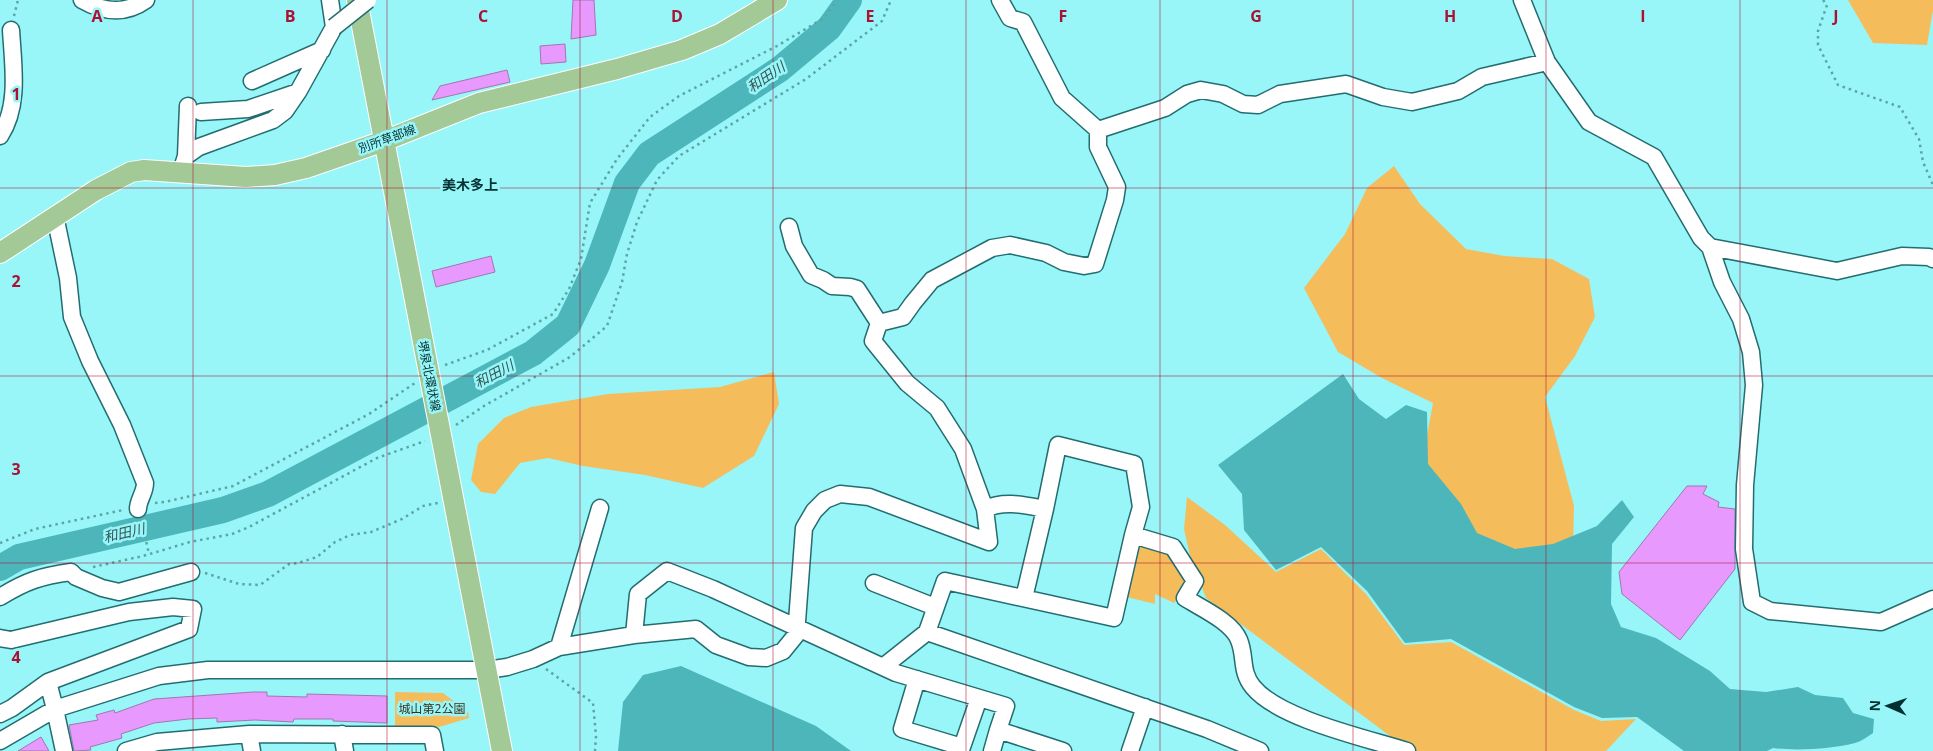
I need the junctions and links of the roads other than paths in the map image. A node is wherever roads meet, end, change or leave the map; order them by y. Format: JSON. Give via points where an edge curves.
{"nodes":[{"id":1,"x":82,"y":0,"type":"edge"},
{"id":2,"x":146,"y":0,"type":"edge"},
{"id":3,"x":330,"y":0,"type":"edge"},
{"id":4,"x":357,"y":0,"type":"edge"},
{"id":5,"x":368,"y":0,"type":"edge"},
{"id":6,"x":777,"y":0,"type":"edge"},
{"id":7,"x":1000,"y":0,"type":"edge"},
{"id":8,"x":1522,"y":0,"type":"edge"},
{"id":9,"x":756,"y":7,"type":"edge"},
{"id":10,"x":334,"y":27,"type":"junction"},
{"id":11,"x":11,"y":30,"type":"dead end"},
{"id":12,"x":322,"y":50,"type":"junction"},
{"id":13,"x":1547,"y":62,"type":"junction"},
{"id":14,"x":252,"y":81,"type":"dead end"},
{"id":15,"x":298,"y":92,"type":"junction"},
{"id":16,"x":1098,"y":130,"type":"junction"},
{"id":17,"x":0,"y":136,"type":"edge"},
{"id":18,"x":384,"y":141,"type":"junction"},
{"id":19,"x":183,"y":164,"type":"junction"},
{"id":20,"x":55,"y":216,"type":"junction"},
{"id":21,"x":789,"y":227,"type":"dead end"},
{"id":22,"x":1710,"y":246,"type":"junction"},
{"id":23,"x":0,"y":253,"type":"edge"},
{"id":24,"x":1933,"y":259,"type":"edge"},
{"id":25,"x":879,"y":323,"type":"junction"},
{"id":26,"x":138,"y":507,"type":"road end"},
{"id":27,"x":600,"y":508,"type":"dead end"},
{"id":28,"x":985,"y":509,"type":"junction"},
{"id":29,"x":1045,"y":509,"type":"junction"},
{"id":30,"x":1133,"y":534,"type":"junction"},
{"id":31,"x":191,"y":572,"type":"road end"},
{"id":32,"x":874,"y":583,"type":"dead end"},
{"id":33,"x":0,"y":597,"type":"edge"},
{"id":34,"x":1024,"y":598,"type":"junction"},
{"id":35,"x":1933,"y":599,"type":"edge"},
{"id":36,"x":935,"y":607,"type":"junction"},
{"id":37,"x":796,"y":628,"type":"junction"},
{"id":38,"x":927,"y":632,"type":"junction"},
{"id":39,"x":634,"y":635,"type":"junction"},
{"id":40,"x":0,"y":638,"type":"edge"},
{"id":41,"x":559,"y":647,"type":"junction"},
{"id":42,"x":884,"y":667,"type":"junction"},
{"id":43,"x":487,"y":670,"type":"junction"},
{"id":44,"x":916,"y":679,"type":"junction"},
{"id":45,"x":48,"y":682,"type":"junction"},
{"id":46,"x":980,"y":698,"type":"junction"},
{"id":47,"x":1145,"y":707,"type":"junction"},
{"id":48,"x":55,"y":708,"type":"junction"},
{"id":49,"x":0,"y":714,"type":"edge"},
{"id":50,"x":998,"y":730,"type":"junction"},
{"id":51,"x":249,"y":734,"type":"junction"},
{"id":52,"x":342,"y":734,"type":"junction"},
{"id":53,"x":0,"y":741,"type":"edge"},
{"id":54,"x":158,"y":746,"type":"edge"},
{"id":55,"x":64,"y":751,"type":"edge"},
{"id":56,"x":126,"y":751,"type":"edge"},
{"id":57,"x":252,"y":751,"type":"edge"},
{"id":58,"x":345,"y":751,"type":"edge"},
{"id":59,"x":435,"y":751,"type":"edge"},
{"id":60,"x":502,"y":751,"type":"edge"},
{"id":61,"x":992,"y":751,"type":"edge"},
{"id":62,"x":1063,"y":751,"type":"edge"},
{"id":63,"x":1130,"y":751,"type":"edge"},
{"id":64,"x":1260,"y":751,"type":"edge"},
{"id":65,"x":1407,"y":751,"type":"edge"}],
"edges":[{"from":1,"to":2,"type":"street","via":[[108,11],[133,7]]},
{"from":3,"to":10,"type":"street"},
{"from":4,"to":18,"type":"main road","name":"堺泉北環状線"},
{"from":5,"to":10,"type":"street","bridge":true},
{"from":6,"to":9,"type":"main road","name":"別所草部線"},
{"from":7,"to":16,"type":"street","via":[[1010,18],[1023,22],[1062,98]]},
{"from":8,"to":13,"type":"street"},
{"from":9,"to":18,"type":"main road","name":"別所草部線","via":[[720,34],[682,50],[479,103]]},
{"from":10,"to":12,"type":"street"},
{"from":11,"to":17,"type":"street","via":[[14,85],[10,112]]},
{"from":12,"to":14,"type":"street"},
{"from":12,"to":15,"type":"street"},
{"from":13,"to":16,"type":"street","via":[[1482,77],[1458,91],[1412,102],[1383,97],[1346,84],[1280,94],[1258,105],[1243,104],[1223,94],[1201,90],[1187,94],[1165,108]]},
{"from":13,"to":22,"type":"street","via":[[1589,122],[1654,157],[1701,238]]},
{"from":15,"to":19,"type":"street","via":[[285,111],[273,120],[199,147]]},
{"from":15,"to":19,"type":"street","via":[[248,109],[194,109]]},
{"from":16,"to":25,"type":"street","via":[[1098,147],[1117,187],[1095,264],[1084,266],[1064,262],[1046,253],[1010,245],[992,248],[932,280],[903,317]]},
{"from":18,"to":19,"type":"main road","name":"別所草部線","via":[[306,168],[275,175],[246,177]]},
{"from":18,"to":43,"type":"main road","name":"堺泉北環状線"},
{"from":19,"to":20,"type":"main road","name":"別所草部線","via":[[131,172]]},
{"from":20,"to":23,"type":"main road","name":"別所草部線"},
{"from":20,"to":26,"type":"street","via":[[68,278],[72,317],[145,483],[145,492]]},
{"from":21,"to":25,"type":"street","via":[[794,246],[811,275],[832,286],[857,289]]},
{"from":22,"to":24,"type":"street","via":[[1836,271],[1902,256],[1929,256]]},
{"from":22,"to":35,"type":"street","via":[[1722,282],[1741,319],[1751,352],[1754,385],[1744,486],[1744,550],[1752,602],[1770,611],[1881,622]]},
{"from":25,"to":28,"type":"street","via":[[873,341],[907,383],[937,408],[963,449]]},
{"from":27,"to":41,"type":"street"},
{"from":28,"to":29,"type":"street","via":[[1014,503]]},
{"from":28,"to":37,"type":"street","via":[[988,542],[870,497],[840,494],[825,500],[804,528]]},
{"from":29,"to":30,"type":"street","via":[[1058,445],[1134,464],[1141,508]]},
{"from":29,"to":34,"type":"street"},
{"from":30,"to":34,"type":"street","via":[[1114,618]]},
{"from":30,"to":65,"type":"street","via":[[1173,548],[1194,581],[1186,598],[1230,627],[1239,640],[1246,678],[1270,702],[1290,713]]},
{"from":31,"to":33,"type":"street","via":[[119,592],[102,588],[71,572],[25,582]]},
{"from":32,"to":36,"type":"street"},
{"from":34,"to":36,"type":"street","via":[[944,581]]},
{"from":36,"to":38,"type":"street"},
{"from":37,"to":39,"type":"street","via":[[796,635],[783,651],[766,658],[749,657],[716,645],[696,629]]},
{"from":37,"to":39,"type":"street","via":[[668,571],[638,594]]},
{"from":37,"to":42,"type":"street"},
{"from":38,"to":42,"type":"street"},
{"from":38,"to":47,"type":"street"},
{"from":39,"to":41,"type":"street"},
{"from":40,"to":45,"type":"street","via":[[11,640],[129,612],[174,606],[193,609],[189,629]]},
{"from":41,"to":43,"type":"street","via":[[533,659]]},
{"from":42,"to":44,"type":"street"},
{"from":43,"to":48,"type":"street","via":[[208,670],[160,676]]},
{"from":43,"to":60,"type":"main road","name":"堺泉北環状線"},
{"from":44,"to":46,"type":"street"},
{"from":44,"to":46,"type":"street","via":[[902,729],[962,747]]},
{"from":45,"to":48,"type":"street"},
{"from":45,"to":49,"type":"street"},
{"from":46,"to":50,"type":"street","via":[[1006,706]]},
{"from":47,"to":63,"type":"street"},
{"from":47,"to":64,"type":"street"},
{"from":48,"to":53,"type":"street"},
{"from":48,"to":55,"type":"street"},
{"from":50,"to":61,"type":"street"},
{"from":50,"to":62,"type":"street"},
{"from":51,"to":52,"type":"street"},
{"from":51,"to":54,"type":"street"},
{"from":51,"to":57,"type":"street"},
{"from":52,"to":58,"type":"street"},
{"from":52,"to":59,"type":"street","via":[[432,735]]},
{"from":54,"to":56,"type":"street"}]}
